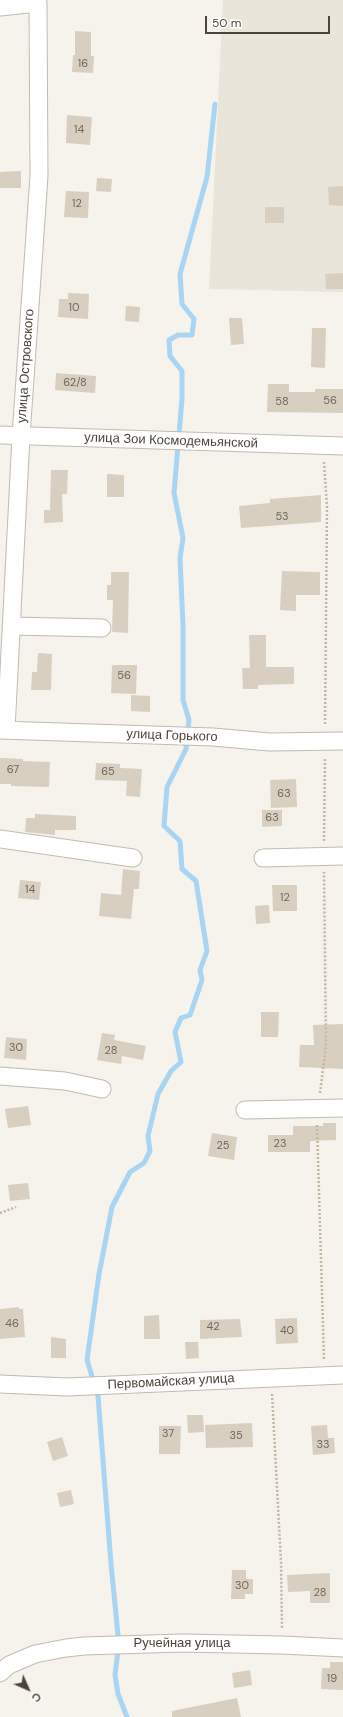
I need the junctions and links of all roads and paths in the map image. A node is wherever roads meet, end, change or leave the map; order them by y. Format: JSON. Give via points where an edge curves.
{"nodes":[{"id":1,"x":0,"y":7,"type":"edge"},
{"id":2,"x":0,"y":435,"type":"edge"},
{"id":3,"x":21,"y":436,"type":"junction"},
{"id":4,"x":323,"y":446,"type":"junction"},
{"id":5,"x":343,"y":446,"type":"edge"},
{"id":6,"x":12,"y":626,"type":"junction"},
{"id":7,"x":102,"y":628,"type":"dead end"},
{"id":8,"x":3,"y":730,"type":"edge"},
{"id":9,"x":325,"y":741,"type":"junction"},
{"id":10,"x":343,"y":741,"type":"edge"},
{"id":11,"x":0,"y":839,"type":"edge"},
{"id":12,"x":343,"y":856,"type":"edge"},
{"id":13,"x":323,"y":857,"type":"junction"},
{"id":14,"x":133,"y":858,"type":"dead end"},
{"id":15,"x":264,"y":858,"type":"dead end"},
{"id":16,"x":0,"y":1076,"type":"edge"},
{"id":17,"x":102,"y":1089,"type":"dead end"},
{"id":18,"x":317,"y":1108,"type":"junction"},
{"id":19,"x":343,"y":1108,"type":"edge"},
{"id":20,"x":245,"y":1110,"type":"dead end"},
{"id":21,"x":16,"y":1207,"type":"dead end"},
{"id":22,"x":0,"y":1213,"type":"edge"},
{"id":23,"x":343,"y":1375,"type":"edge"},
{"id":24,"x":324,"y":1376,"type":"junction"},
{"id":25,"x":271,"y":1378,"type":"junction"},
{"id":26,"x":0,"y":1384,"type":"edge"},
{"id":27,"x":282,"y":1645,"type":"junction"},
{"id":28,"x":343,"y":1648,"type":"edge"},
{"id":29,"x":0,"y":1673,"type":"edge"}],
"edges":[{"from":1,"to":3,"type":"street","name":"улица Островского","via":[[38,3],[39,176]]},
{"from":2,"to":3,"type":"street","name":"улица Зои Космодемьянской"},
{"from":3,"to":4,"type":"street","name":"улица Зои Космодемьянской"},
{"from":3,"to":6,"type":"street","name":"улица Островского"},
{"from":4,"to":5,"type":"street","name":"улица Зои Космодемьянской"},
{"from":4,"to":9,"type":"path","via":[[327,506]]},
{"from":6,"to":7,"type":"street"},
{"from":6,"to":8,"type":"street","name":"улица Островского"},
{"from":8,"to":9,"type":"street","name":"улица Горького","via":[[212,737],[269,742]]},
{"from":9,"to":10,"type":"street","name":"улица Горького"},
{"from":9,"to":13,"type":"path"},
{"from":11,"to":14,"type":"street"},
{"from":12,"to":13,"type":"street"},
{"from":13,"to":15,"type":"street"},
{"from":13,"to":18,"type":"path","via":[[326,1046]]},
{"from":16,"to":17,"type":"street","via":[[65,1081]]},
{"from":18,"to":19,"type":"street"},
{"from":18,"to":20,"type":"street"},
{"from":18,"to":24,"type":"path"},
{"from":21,"to":22,"type":"path"},
{"from":23,"to":24,"type":"street","name":"Первомайская улица"},
{"from":24,"to":25,"type":"street","name":"Первомайская улица"},
{"from":25,"to":26,"type":"street","name":"Первомайская улица","via":[[67,1387]]},
{"from":25,"to":27,"type":"path","via":[[281,1562]]},
{"from":27,"to":28,"type":"street","name":"Ручейная улица"},
{"from":27,"to":29,"type":"street","name":"Ручейная улица","via":[[84,1646],[35,1654],[9,1665]]}]}
